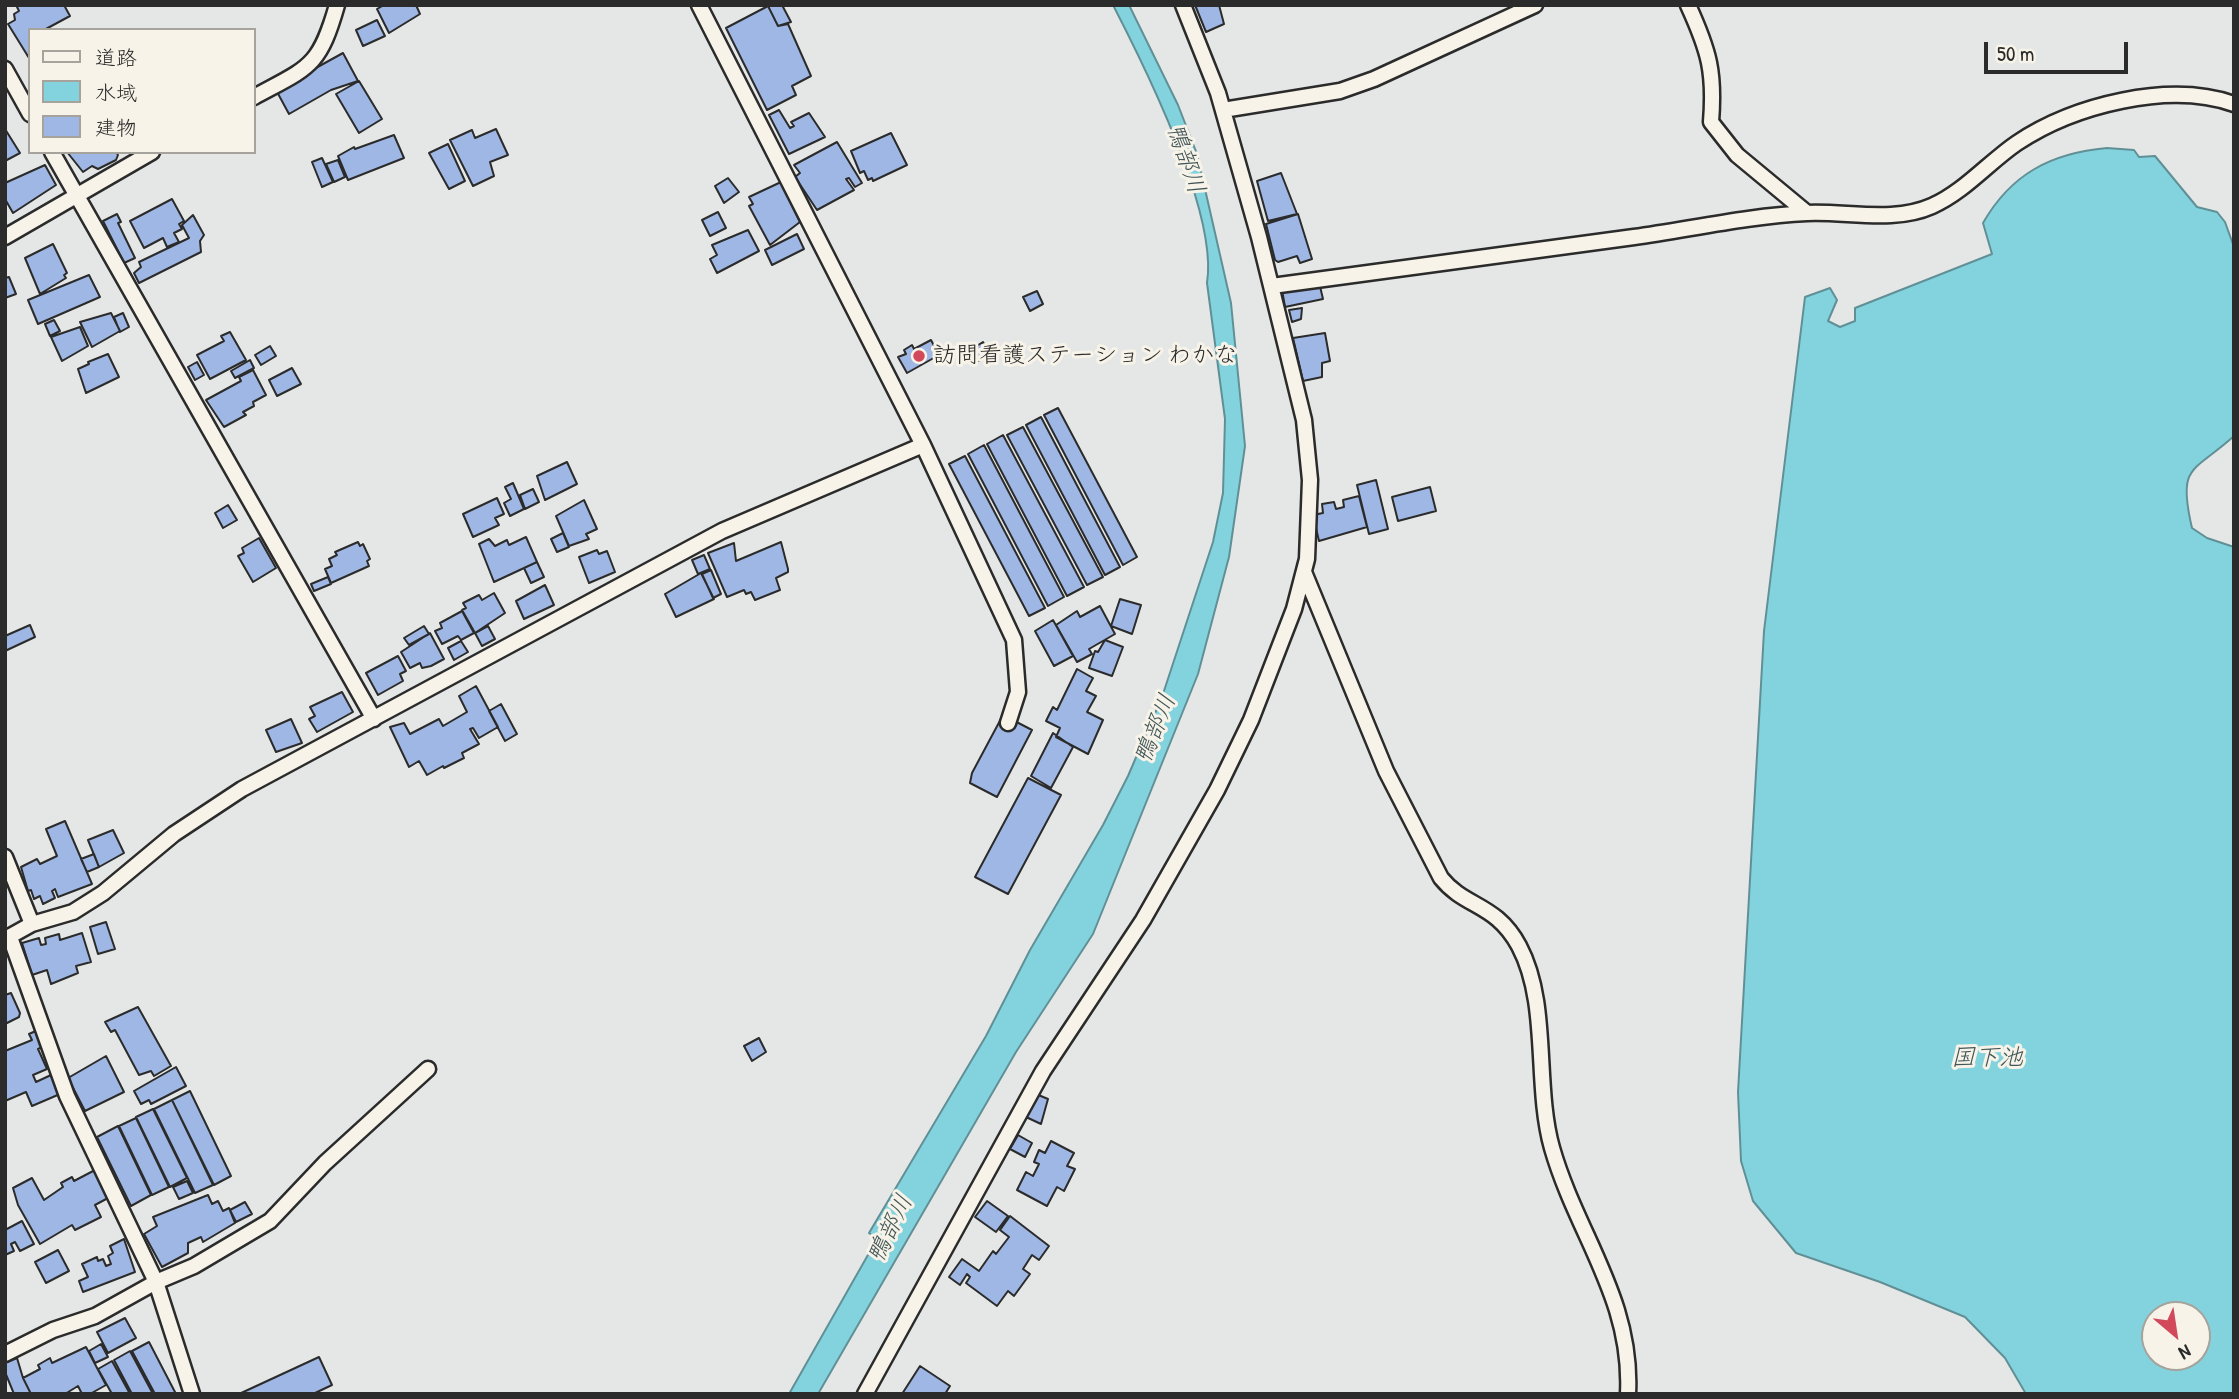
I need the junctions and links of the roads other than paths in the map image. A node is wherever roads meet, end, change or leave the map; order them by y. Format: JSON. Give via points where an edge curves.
{"nodes":[{"id":1,"x":337,"y":5,"type":"edge"},
{"id":2,"x":699,"y":5,"type":"edge"},
{"id":3,"x":1183,"y":5,"type":"edge"},
{"id":4,"x":1535,"y":5,"type":"edge"},
{"id":5,"x":1688,"y":5,"type":"edge"},
{"id":6,"x":5,"y":69,"type":"edge"},
{"id":7,"x":256,"y":96,"type":"edge"},
{"id":8,"x":2234,"y":104,"type":"edge"},
{"id":9,"x":28,"y":110,"type":"edge"},
{"id":10,"x":1223,"y":110,"type":"junction"},
{"id":11,"x":53,"y":154,"type":"edge"},
{"id":12,"x":148,"y":154,"type":"edge"},
{"id":13,"x":76,"y":193,"type":"junction"},
{"id":14,"x":1807,"y":213,"type":"junction"},
{"id":15,"x":5,"y":237,"type":"edge"},
{"id":16,"x":1272,"y":286,"type":"junction"},
{"id":17,"x":923,"y":445,"type":"junction"},
{"id":18,"x":1304,"y":572,"type":"junction"},
{"id":19,"x":374,"y":719,"type":"junction"},
{"id":20,"x":1007,"y":723,"type":"dead end"},
{"id":21,"x":5,"y":858,"type":"edge"},
{"id":22,"x":32,"y":924,"type":"junction"},
{"id":23,"x":8,"y":938,"type":"edge"},
{"id":24,"x":428,"y":1069,"type":"dead end"},
{"id":25,"x":156,"y":1282,"type":"junction"},
{"id":26,"x":5,"y":1354,"type":"edge"},
{"id":27,"x":192,"y":1394,"type":"edge"},
{"id":28,"x":865,"y":1394,"type":"edge"},
{"id":29,"x":1628,"y":1394,"type":"edge"}],
"edges":[{"from":1,"to":7,"type":"street","via":[[326,42],[313,63]]},
{"from":2,"to":17,"type":"street"},
{"from":3,"to":10,"type":"street"},
{"from":4,"to":10,"type":"street","via":[[1374,79],[1340,90]]},
{"from":5,"to":14,"type":"street","via":[[1714,82],[1711,122],[1737,155]]},
{"from":6,"to":9,"type":"street"},
{"from":8,"to":14,"type":"street","via":[[2211,96],[2152,94],[2043,127],[1932,206],[1908,213]]},
{"from":10,"to":16,"type":"street"},
{"from":11,"to":13,"type":"street"},
{"from":12,"to":13,"type":"street"},
{"from":13,"to":15,"type":"street"},
{"from":13,"to":19,"type":"street"},
{"from":14,"to":16,"type":"street"},
{"from":16,"to":18,"type":"street","via":[[1304,420],[1310,480]]},
{"from":17,"to":19,"type":"street","via":[[722,531]]},
{"from":17,"to":20,"type":"street","via":[[1014,640],[1018,692]]},
{"from":18,"to":28,"type":"street","via":[[1251,720],[1217,790],[1143,920],[1043,1071]]},
{"from":18,"to":29,"type":"street","via":[[1386,771],[1441,878],[1451,890],[1498,916],[1529,969],[1542,1101],[1552,1148],[1623,1322]]},
{"from":19,"to":22,"type":"street","via":[[242,789],[174,834],[73,912]]},
{"from":21,"to":22,"type":"street"},
{"from":22,"to":23,"type":"street"},
{"from":23,"to":25,"type":"street","via":[[67,1096]]},
{"from":24,"to":25,"type":"street","via":[[325,1163],[270,1222],[194,1266]]},
{"from":25,"to":26,"type":"street","via":[[94,1316]]},
{"from":25,"to":27,"type":"street"}]}
